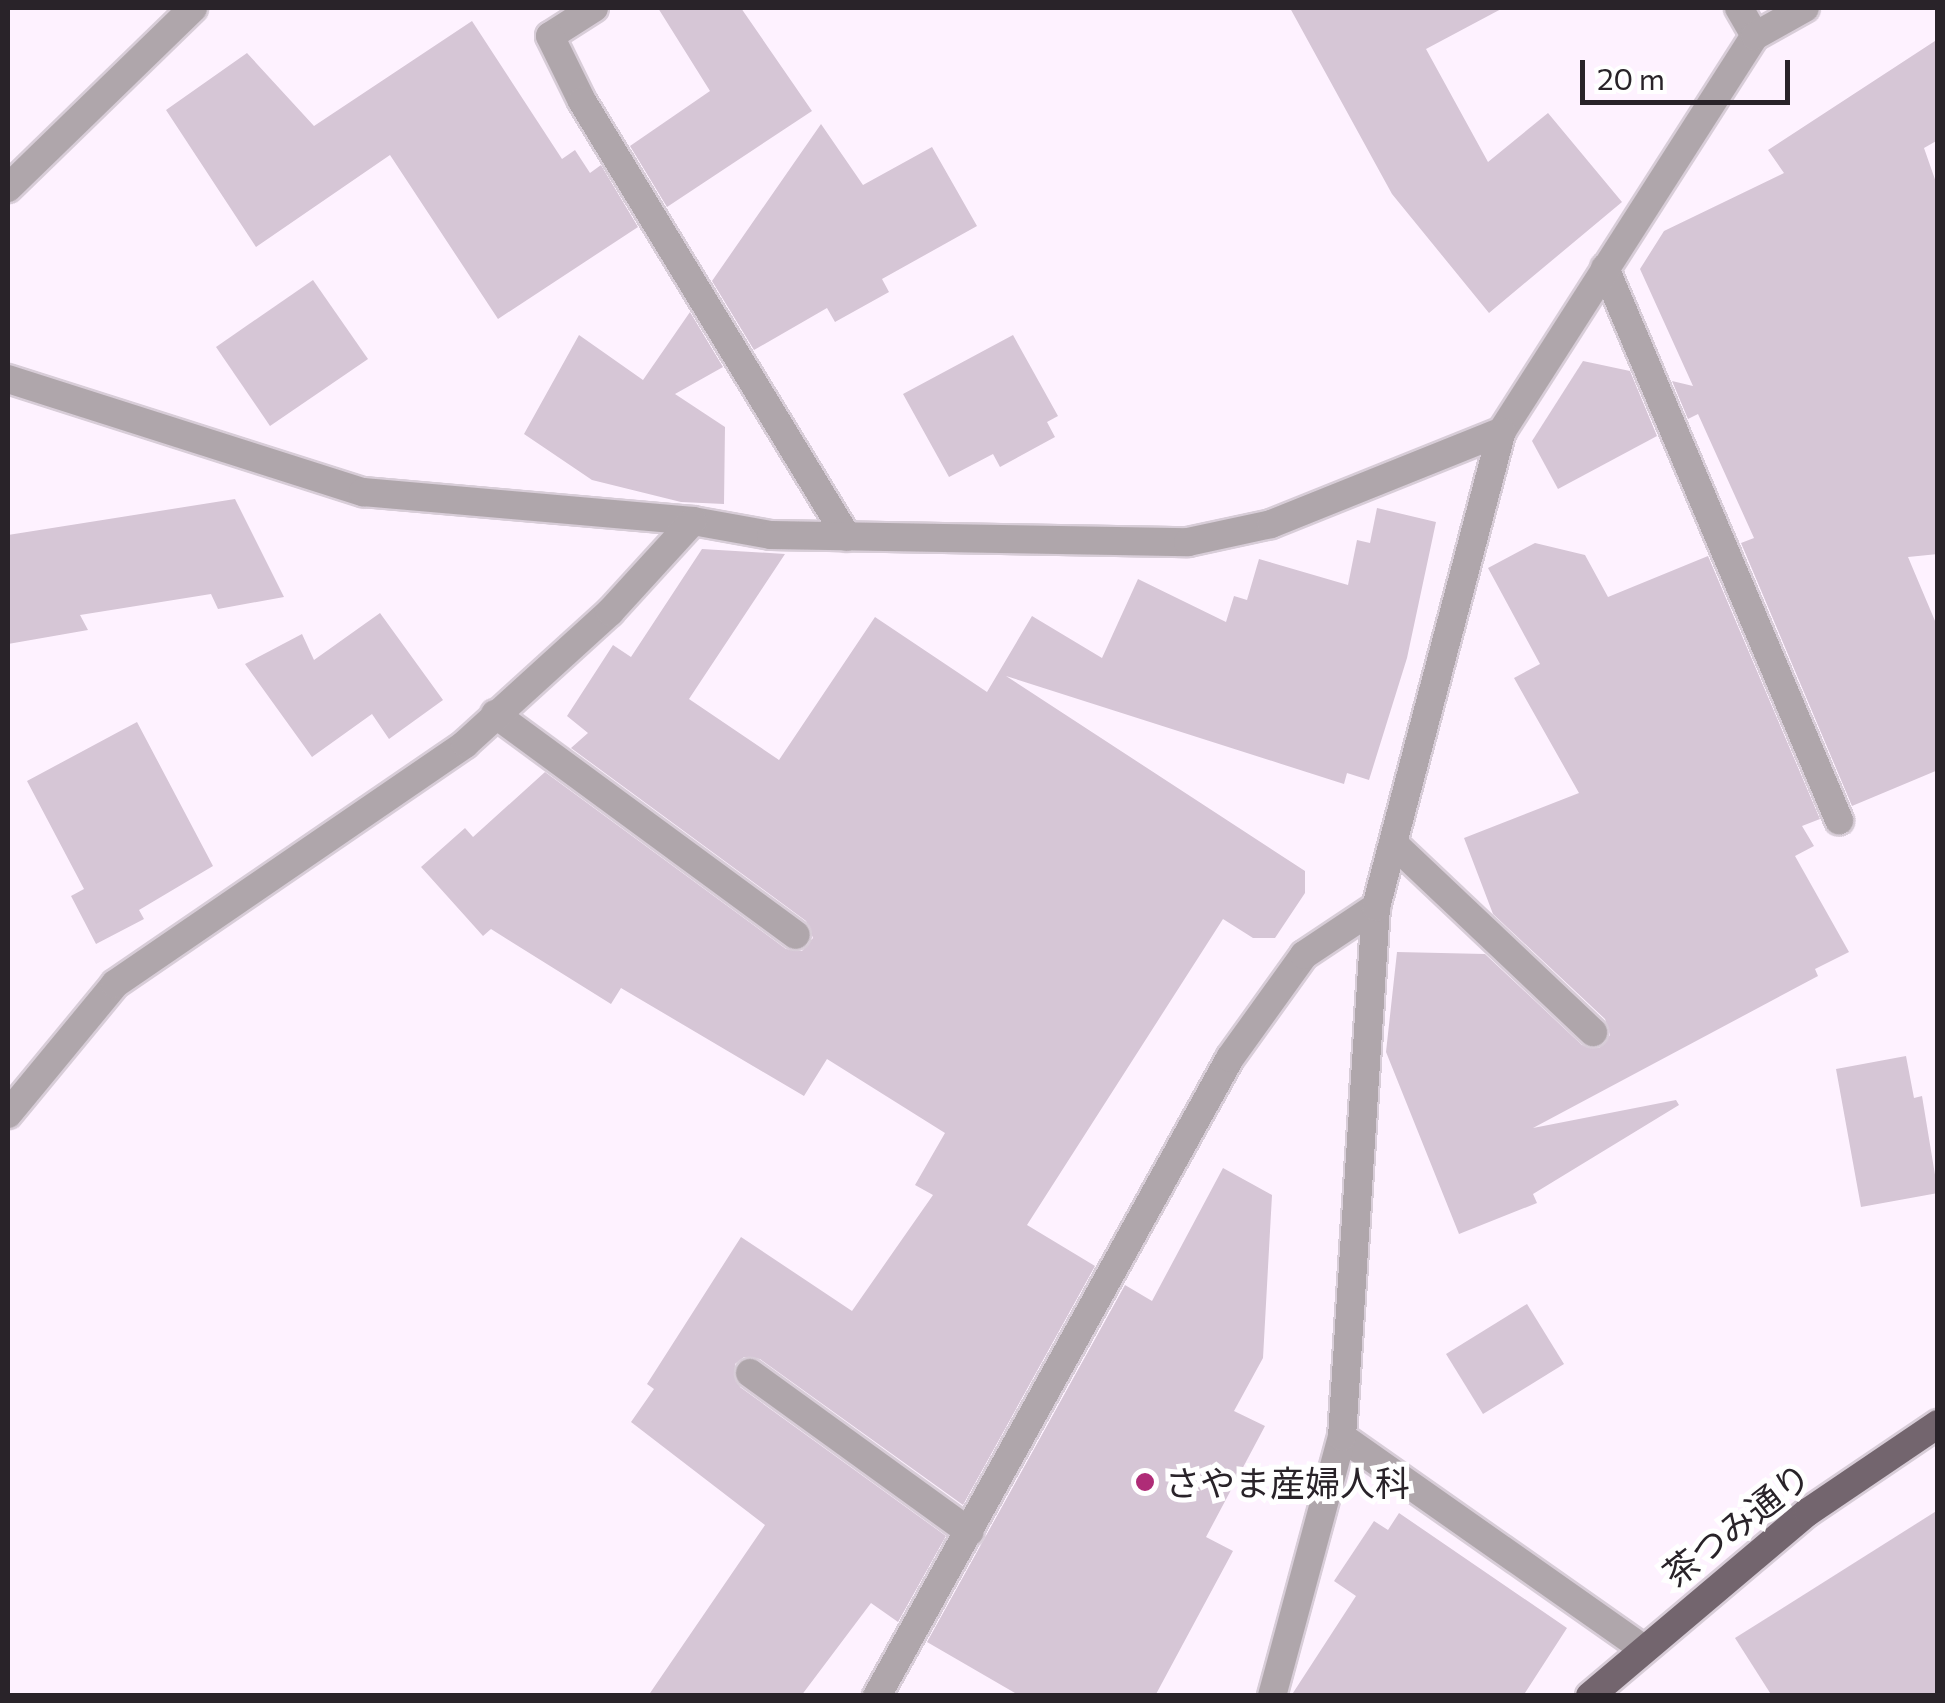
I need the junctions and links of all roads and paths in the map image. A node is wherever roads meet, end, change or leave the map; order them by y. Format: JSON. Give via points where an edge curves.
{"nodes":[{"id":1,"x":194,"y":8,"type":"edge"},
{"id":2,"x":594,"y":8,"type":"edge"},
{"id":3,"x":1739,"y":8,"type":"edge"},
{"id":4,"x":1805,"y":8,"type":"edge"},
{"id":5,"x":1755,"y":36,"type":"junction"},
{"id":6,"x":8,"y":188,"type":"edge"},
{"id":7,"x":1605,"y":268,"type":"junction"},
{"id":8,"x":8,"y":379,"type":"edge"},
{"id":9,"x":1502,"y":431,"type":"junction"},
{"id":10,"x":693,"y":521,"type":"junction"},
{"id":11,"x":847,"y":538,"type":"junction"},
{"id":12,"x":495,"y":714,"type":"junction"},
{"id":13,"x":1840,"y":820,"type":"dead end"},
{"id":14,"x":1394,"y":844,"type":"junction"},
{"id":15,"x":1376,"y":908,"type":"junction"},
{"id":16,"x":796,"y":935,"type":"dead end"},
{"id":17,"x":1593,"y":1032,"type":"dead end"},
{"id":18,"x":8,"y":1114,"type":"edge"},
{"id":19,"x":750,"y":1373,"type":"dead end"},
{"id":20,"x":1938,"y":1424,"type":"edge"},
{"id":21,"x":1342,"y":1437,"type":"junction"},
{"id":22,"x":970,"y":1532,"type":"junction"},
{"id":23,"x":1641,"y":1647,"type":"junction"},
{"id":24,"x":878,"y":1696,"type":"edge"},
{"id":25,"x":1272,"y":1696,"type":"edge"},
{"id":26,"x":1590,"y":1696,"type":"edge"}],
"edges":[{"from":1,"to":6,"type":"street"},
{"from":2,"to":11,"type":"street","via":[[550,36],[582,101]]},
{"from":3,"to":5,"type":"street"},
{"from":4,"to":5,"type":"street"},
{"from":5,"to":7,"type":"street"},
{"from":7,"to":9,"type":"street"},
{"from":7,"to":13,"type":"street"},
{"from":8,"to":10,"type":"street","via":[[363,492]]},
{"from":9,"to":11,"type":"street","via":[[1271,524],[1188,542]]},
{"from":9,"to":14,"type":"street"},
{"from":10,"to":11,"type":"street","via":[[771,535]]},
{"from":10,"to":12,"type":"street","via":[[610,612]]},
{"from":12,"to":16,"type":"street"},
{"from":12,"to":18,"type":"street","via":[[465,744],[115,984]]},
{"from":14,"to":15,"type":"street"},
{"from":14,"to":17,"type":"street"},
{"from":15,"to":21,"type":"street"},
{"from":15,"to":22,"type":"street","via":[[1304,955],[1230,1058]]},
{"from":19,"to":22,"type":"street"},
{"from":20,"to":23,"type":"main road","name":"茶つみ通り","via":[[1808,1512]]},
{"from":21,"to":23,"type":"street"},
{"from":21,"to":25,"type":"street"},
{"from":22,"to":24,"type":"street"},
{"from":23,"to":26,"type":"main road","name":"茶つみ通り"}]}
